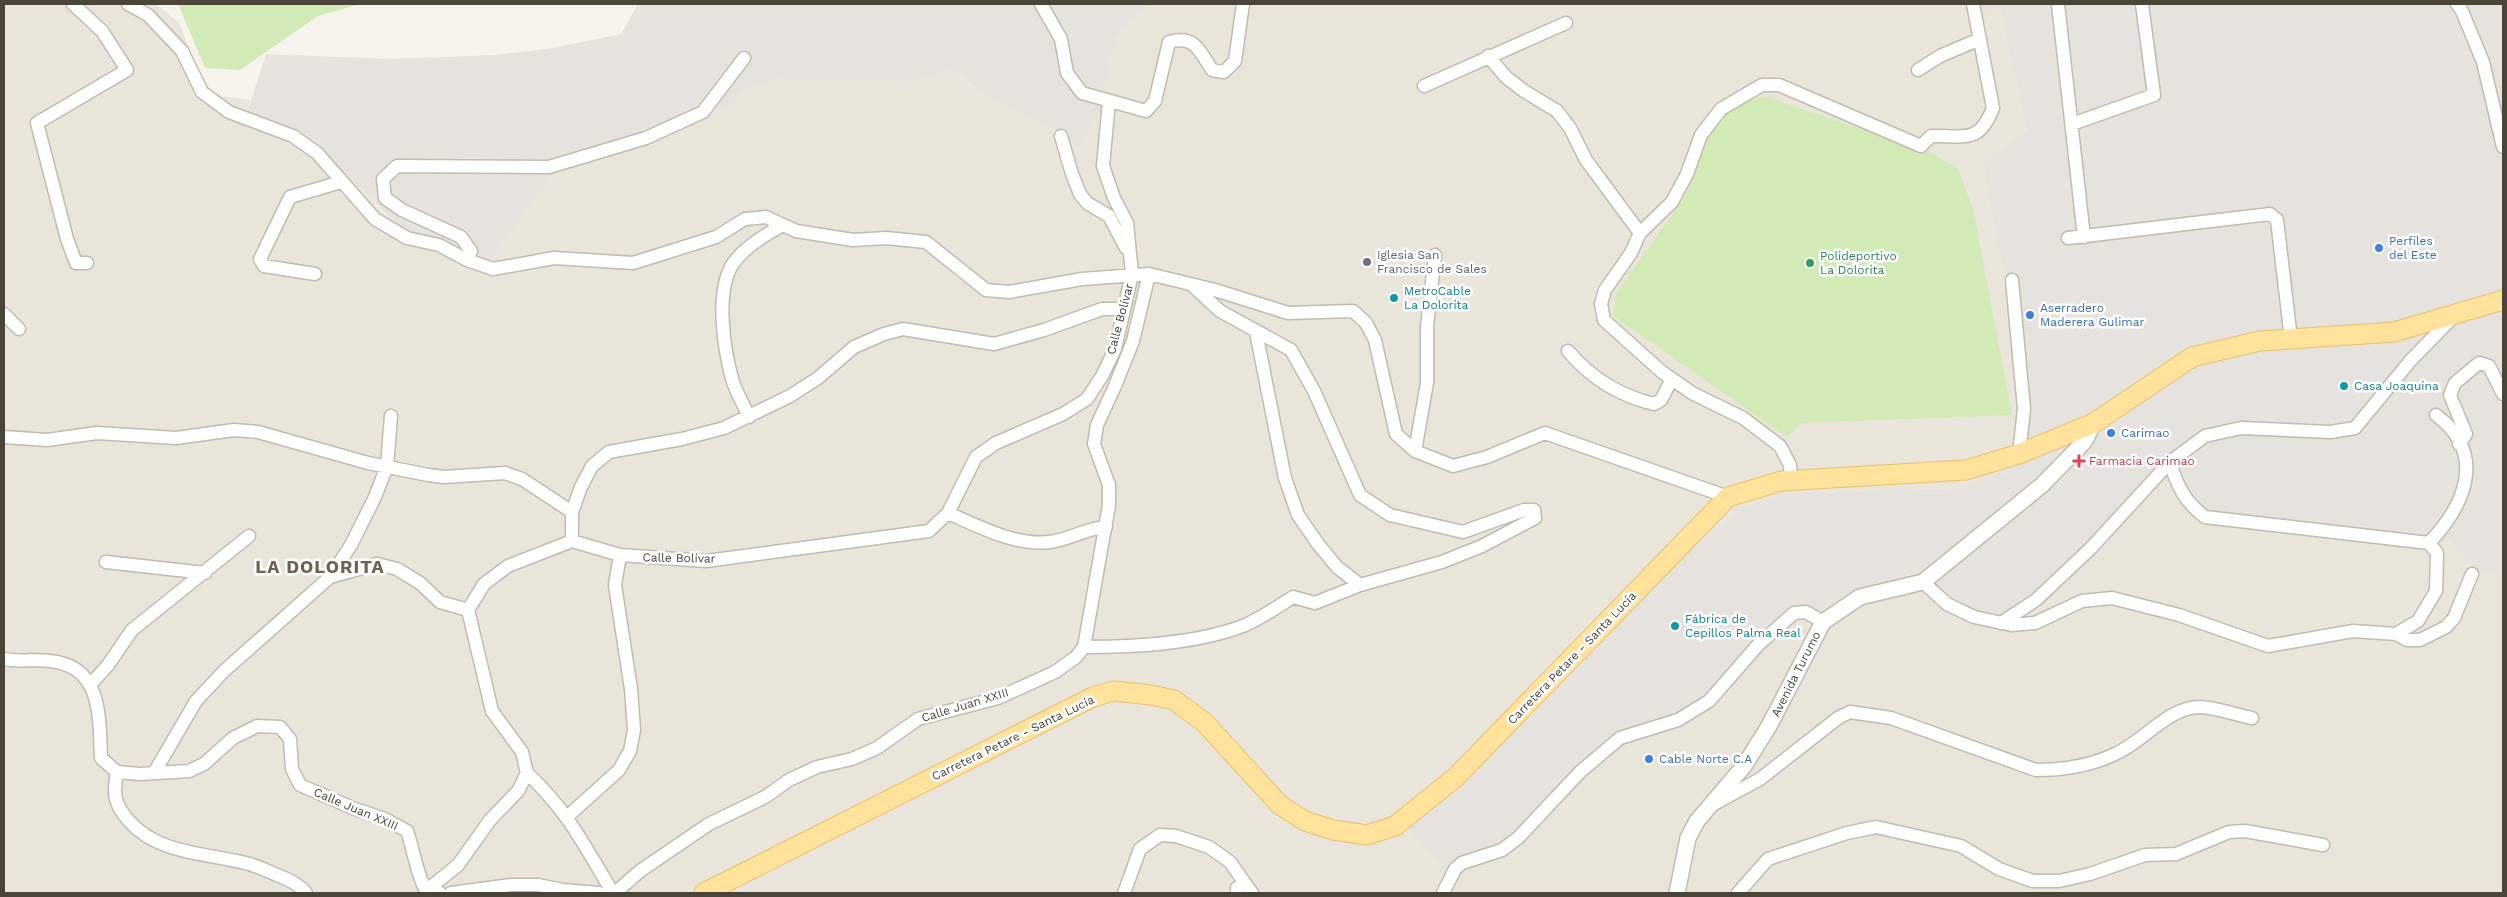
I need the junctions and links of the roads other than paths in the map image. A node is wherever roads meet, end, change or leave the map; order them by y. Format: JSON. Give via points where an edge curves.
{"nodes":[{"id":1,"x":74,"y":4,"type":"edge"},
{"id":2,"x":128,"y":4,"type":"edge"},
{"id":3,"x":1243,"y":4,"type":"edge"},
{"id":4,"x":1973,"y":4,"type":"edge"},
{"id":5,"x":2058,"y":4,"type":"edge"},
{"id":6,"x":2142,"y":4,"type":"edge"},
{"id":7,"x":2457,"y":4,"type":"edge"},
{"id":8,"x":1040,"y":5,"type":"edge"},
{"id":9,"x":1566,"y":23,"type":"dead end"},
{"id":10,"x":1980,"y":39,"type":"junction"},
{"id":11,"x":1488,"y":56,"type":"junction"},
{"id":12,"x":744,"y":58,"type":"dead end"},
{"id":13,"x":1918,"y":70,"type":"dead end"},
{"id":14,"x":1424,"y":86,"type":"dead end"},
{"id":15,"x":1109,"y":101,"type":"junction"},
{"id":16,"x":2072,"y":124,"type":"junction"},
{"id":17,"x":1061,"y":136,"type":"dead end"},
{"id":18,"x":2503,"y":147,"type":"edge"},
{"id":19,"x":341,"y":182,"type":"junction"},
{"id":20,"x":783,"y":225,"type":"junction"},
{"id":21,"x":1640,"y":233,"type":"junction"},
{"id":22,"x":2084,"y":236,"type":"junction"},
{"id":23,"x":2068,"y":238,"type":"dead end"},
{"id":24,"x":1129,"y":252,"type":"junction"},
{"id":25,"x":1435,"y":255,"type":"dead end"},
{"id":26,"x":467,"y":260,"type":"junction"},
{"id":27,"x":87,"y":264,"type":"dead end"},
{"id":28,"x":315,"y":274,"type":"dead end"},
{"id":29,"x":1132,"y":274,"type":"junction"},
{"id":30,"x":1149,"y":274,"type":"junction"},
{"id":31,"x":2012,"y":280,"type":"dead end"},
{"id":32,"x":1191,"y":284,"type":"junction"},
{"id":33,"x":2503,"y":300,"type":"edge"},
{"id":34,"x":1123,"y":309,"type":"junction"},
{"id":35,"x":4,"y":314,"type":"edge"},
{"id":36,"x":2457,"y":314,"type":"junction"},
{"id":37,"x":19,"y":329,"type":"dead end"},
{"id":38,"x":1256,"y":332,"type":"junction"},
{"id":39,"x":2291,"y":339,"type":"junction"},
{"id":40,"x":1568,"y":351,"type":"dead end"},
{"id":41,"x":1672,"y":379,"type":"junction"},
{"id":42,"x":2503,"y":394,"type":"edge"},
{"id":43,"x":2436,"y":415,"type":"dead end"},
{"id":44,"x":391,"y":416,"type":"dead end"},
{"id":45,"x":749,"y":417,"type":"junction"},
{"id":46,"x":2094,"y":423,"type":"junction"},
{"id":47,"x":4,"y":437,"type":"edge"},
{"id":48,"x":2459,"y":444,"type":"junction"},
{"id":49,"x":1415,"y":451,"type":"junction"},
{"id":50,"x":2019,"y":454,"type":"junction"},
{"id":51,"x":2170,"y":462,"type":"junction"},
{"id":52,"x":387,"y":466,"type":"junction"},
{"id":53,"x":1791,"y":481,"type":"junction"},
{"id":54,"x":1728,"y":497,"type":"junction"},
{"id":55,"x":572,"y":512,"type":"junction"},
{"id":56,"x":948,"y":513,"type":"junction"},
{"id":57,"x":1106,"y":527,"type":"junction"},
{"id":58,"x":249,"y":536,"type":"dead end"},
{"id":59,"x":572,"y":541,"type":"junction"},
{"id":60,"x":2429,"y":543,"type":"junction"},
{"id":61,"x":620,"y":555,"type":"junction"},
{"id":62,"x":106,"y":562,"type":"dead end"},
{"id":63,"x":205,"y":572,"type":"junction"},
{"id":64,"x":2472,"y":574,"type":"dead end"},
{"id":65,"x":330,"y":577,"type":"junction"},
{"id":66,"x":1923,"y":582,"type":"junction"},
{"id":67,"x":1360,"y":585,"type":"junction"},
{"id":68,"x":468,"y":610,"type":"junction"},
{"id":69,"x":1823,"y":622,"type":"junction"},
{"id":70,"x":2001,"y":623,"type":"junction"},
{"id":71,"x":2396,"y":634,"type":"junction"},
{"id":72,"x":1084,"y":647,"type":"junction"},
{"id":73,"x":4,"y":659,"type":"edge"},
{"id":74,"x":90,"y":685,"type":"junction"},
{"id":75,"x":2252,"y":718,"type":"dead end"},
{"id":76,"x":117,"y":772,"type":"junction"},
{"id":77,"x":154,"y":774,"type":"junction"},
{"id":78,"x":527,"y":774,"type":"junction"},
{"id":79,"x":1712,"y":805,"type":"junction"},
{"id":80,"x":568,"y":816,"type":"junction"},
{"id":81,"x":2323,"y":845,"type":"dead end"},
{"id":82,"x":1241,"y":888,"type":"edge"},
{"id":83,"x":426,"y":890,"type":"junction"},
{"id":84,"x":306,"y":893,"type":"edge"},
{"id":85,"x":440,"y":893,"type":"edge"},
{"id":86,"x":451,"y":893,"type":"edge"},
{"id":87,"x":599,"y":893,"type":"edge"},
{"id":88,"x":614,"y":893,"type":"edge"},
{"id":89,"x":704,"y":893,"type":"edge"},
{"id":90,"x":1124,"y":893,"type":"edge"},
{"id":91,"x":1252,"y":893,"type":"edge"},
{"id":92,"x":1444,"y":893,"type":"edge"},
{"id":93,"x":1677,"y":893,"type":"edge"},
{"id":94,"x":1738,"y":893,"type":"edge"}],
"edges":[{"from":1,"to":27,"type":"street","via":[[102,31],[127,70],[37,123],[67,239],[76,263]]},
{"from":2,"to":19,"type":"street","via":[[148,15],[182,51],[202,92],[230,112],[293,136],[317,153]]},
{"from":3,"to":15,"type":"street","via":[[1235,60],[1224,72],[1212,70],[1192,41],[1169,42],[1155,101],[1146,111]]},
{"from":4,"to":10,"type":"street"},
{"from":5,"to":16,"type":"street"},
{"from":6,"to":16,"type":"street","via":[[2154,95]]},
{"from":7,"to":18,"type":"street","via":[[2483,62]]},
{"from":8,"to":15,"type":"street","via":[[1061,39],[1068,72],[1082,93]]},
{"from":9,"to":11,"type":"street"},
{"from":10,"to":13,"type":"street","via":[[1940,56]]},
{"from":10,"to":21,"type":"street","via":[[1993,108],[1979,131],[1968,137],[1931,136],[1921,146],[1779,85],[1762,85],[1721,109],[1701,135],[1687,174],[1672,202]]},
{"from":11,"to":14,"type":"street"},
{"from":11,"to":21,"type":"street","via":[[1506,77],[1557,111],[1570,128],[1586,160]]},
{"from":12,"to":26,"type":"street","via":[[703,112],[646,138],[549,167],[397,166],[383,180],[386,198],[402,210],[461,237],[471,251]]},
{"from":15,"to":24,"type":"street","via":[[1103,166],[1127,222]]},
{"from":16,"to":22,"type":"street"},
{"from":17,"to":24,"type":"street","via":[[1080,194],[1087,203],[1109,216]]},
{"from":19,"to":26,"type":"street","via":[[375,219],[406,238],[439,245]]},
{"from":19,"to":28,"type":"street","via":[[290,197],[260,259],[264,266]]},
{"from":20,"to":26,"type":"street","via":[[766,217],[745,219],[716,237],[632,263],[554,258],[493,269]]},
{"from":20,"to":29,"type":"street","via":[[853,240],[886,238],[926,242],[986,290],[1009,292]]},
{"from":20,"to":45,"type":"street","via":[[751,246],[733,264],[725,283],[722,329],[733,382]]},
{"from":21,"to":41,"type":"street","via":[[1631,253],[1605,290],[1601,304],[1604,320]]},
{"from":22,"to":23,"type":"street"},
{"from":22,"to":39,"type":"street","via":[[2270,214],[2277,220]]},
{"from":24,"to":29,"type":"street"},
{"from":25,"to":49,"type":"street","via":[[1427,326],[1427,383]]},
{"from":29,"to":30,"type":"street"},
{"from":29,"to":34,"type":"street","name":"Calle Bolívar"},
{"from":30,"to":32,"type":"street"},
{"from":30,"to":57,"type":"street","via":[[1133,341],[1097,425],[1094,444],[1109,485]]},
{"from":31,"to":50,"type":"street","via":[[2024,409]]},
{"from":32,"to":38,"type":"street","via":[[1220,311]]},
{"from":32,"to":49,"type":"street","via":[[1288,313],[1353,311],[1366,323],[1375,340],[1396,434]]},
{"from":33,"to":36,"type":"main road","name":"Carretera Petare - Santa Lucía"},
{"from":34,"to":45,"type":"street","via":[[1102,309],[994,344],[903,329],[884,334],[854,347],[818,378]]},
{"from":34,"to":56,"type":"street","name":"Calle Bolívar","via":[[1115,349],[1087,399],[1063,414],[996,443],[976,457]]},
{"from":35,"to":37,"type":"street"},
{"from":36,"to":39,"type":"main road","name":"Carretera Petare - Santa Lucía","via":[[2394,332]]},
{"from":36,"to":51,"type":"street","via":[[2411,360],[2355,428],[2330,432],[2241,428],[2205,436]]},
{"from":38,"to":67,"type":"street","via":[[1285,478],[1298,515],[1337,567]]},
{"from":38,"to":67,"type":"street","via":[[1291,350],[1314,391],[1360,495],[1390,515],[1464,532],[1524,510],[1534,510],[1535,518],[1482,546],[1442,562]]},
{"from":39,"to":46,"type":"main road","name":"Carretera Petare - Santa Lucía","via":[[2260,341],[2192,357]]},
{"from":40,"to":41,"type":"street","via":[[1584,370],[1635,400],[1654,404],[1661,400]]},
{"from":41,"to":53,"type":"street","via":[[1742,418],[1780,446],[1790,465]]},
{"from":42,"to":48,"type":"street","via":[[2490,366],[2479,363],[2455,383],[2450,395],[2466,434]]},
{"from":43,"to":48,"type":"street","via":[[2448,424]]},
{"from":44,"to":52,"type":"street"},
{"from":45,"to":55,"type":"street","via":[[690,437],[609,452],[592,466]]},
{"from":46,"to":50,"type":"main road","name":"Carretera Petare - Santa Lucía"},
{"from":46,"to":66,"type":"street","name":"Avenida Turumo","via":[[2080,447],[2042,485]]},
{"from":47,"to":52,"type":"street","via":[[47,440],[97,433],[176,438],[234,430],[258,432]]},
{"from":48,"to":60,"type":"street","via":[[2466,460],[2465,489],[2445,526]]},
{"from":49,"to":54,"type":"street","via":[[1453,466],[1487,458],[1545,433]]},
{"from":50,"to":53,"type":"main road","name":"Carretera Petare - Santa Lucía","via":[[1966,470]]},
{"from":51,"to":60,"type":"street","via":[[2178,488],[2192,508],[2205,518]]},
{"from":51,"to":70,"type":"street","via":[[2091,548],[2036,600]]},
{"from":52,"to":55,"type":"street","via":[[444,477],[505,472],[522,479]]},
{"from":52,"to":65,"type":"street","via":[[352,545]]},
{"from":53,"to":54,"type":"main road","name":"Carretera Petare - Santa Lucía"},
{"from":54,"to":89,"type":"main road","name":"Carretera Petare - Santa Lucía","via":[[1456,778],[1395,826],[1367,835],[1305,822],[1280,805],[1204,722],[1174,700],[1114,691],[1093,697]]},
{"from":55,"to":59,"type":"street"},
{"from":56,"to":57,"type":"street","via":[[1025,542],[1052,542]]},
{"from":56,"to":61,"type":"street","name":"Calle Bolívar","via":[[929,531],[749,556],[706,561]]},
{"from":57,"to":72,"type":"street"},
{"from":58,"to":63,"type":"street"},
{"from":59,"to":61,"type":"street","name":"Calle Bolívar"},
{"from":59,"to":68,"type":"street","via":[[508,566],[484,584]]},
{"from":60,"to":71,"type":"street","via":[[2437,554],[2436,591],[2418,621]]},
{"from":61,"to":80,"type":"street","via":[[615,585],[631,689],[634,730],[630,751],[619,770]]},
{"from":62,"to":63,"type":"street"},
{"from":63,"to":74,"type":"street","via":[[132,630]]},
{"from":64,"to":71,"type":"street","via":[[2454,618],[2446,627],[2420,640],[2407,640]]},
{"from":65,"to":68,"type":"street","via":[[377,564],[390,567],[420,583],[440,602]]},
{"from":65,"to":77,"type":"street","via":[[224,670],[196,701]]},
{"from":66,"to":69,"type":"street","name":"Avenida Turumo","via":[[1860,597]]},
{"from":66,"to":70,"type":"street","via":[[1947,604],[1974,617]]},
{"from":67,"to":72,"type":"street","via":[[1315,603],[1293,597],[1244,625],[1212,635],[1146,645]]},
{"from":68,"to":78,"type":"street","via":[[492,711],[522,752]]},
{"from":69,"to":79,"type":"street","name":"Avenida Turumo","via":[[1769,726],[1744,766]]},
{"from":69,"to":92,"type":"street","via":[[1806,612],[1794,613],[1758,645],[1709,701],[1678,720],[1620,738],[1580,772],[1510,844],[1502,850],[1462,863],[1455,869]]},
{"from":70,"to":71,"type":"street","via":[[2035,623],[2082,601],[2112,598],[2180,615],[2268,646],[2353,631]]},
{"from":72,"to":88,"type":"street","name":"Calle Juan XXIII","via":[[1076,657],[1054,672],[998,698],[918,719],[877,748],[852,759],[817,767],[789,780],[765,797],[709,824],[640,871]]},
{"from":73,"to":74,"type":"street","via":[[51,661],[72,668],[86,677]]},
{"from":74,"to":76,"type":"street","via":[[99,716],[101,758]]},
{"from":75,"to":79,"type":"street","via":[[2199,707],[2177,713],[2118,753],[2085,765],[2036,770],[1891,718],[1850,712],[1760,779]]},
{"from":76,"to":77,"type":"street","name":"Calle Juan XXIII"},
{"from":76,"to":84,"type":"street","via":[[114,790],[118,809],[139,832],[177,850],[247,863],[289,880]]},
{"from":77,"to":83,"type":"street","name":"Calle Juan XXIII","via":[[189,771],[204,764],[234,738],[257,726],[280,727],[290,739],[292,769],[300,785],[407,831],[418,875]]},
{"from":78,"to":80,"type":"street"},
{"from":78,"to":83,"type":"street","via":[[518,791],[490,820],[458,866]]},
{"from":79,"to":93,"type":"street","name":"Avenida Turumo","via":[[1697,821],[1688,838]]},
{"from":80,"to":88,"type":"street"},
{"from":81,"to":94,"type":"street","via":[[2244,831],[2229,832],[2176,854],[2145,855],[2059,881],[2033,880],[1999,869],[1961,846],[1876,827],[1768,859]]},
{"from":82,"to":90,"type":"street","via":[[1230,862],[1209,847],[1176,836],[1160,835],[1140,849]]},
{"from":82,"to":91,"type":"street"},
{"from":83,"to":85,"type":"street"},
{"from":86,"to":87,"type":"street","via":[[538,885]]}]}
